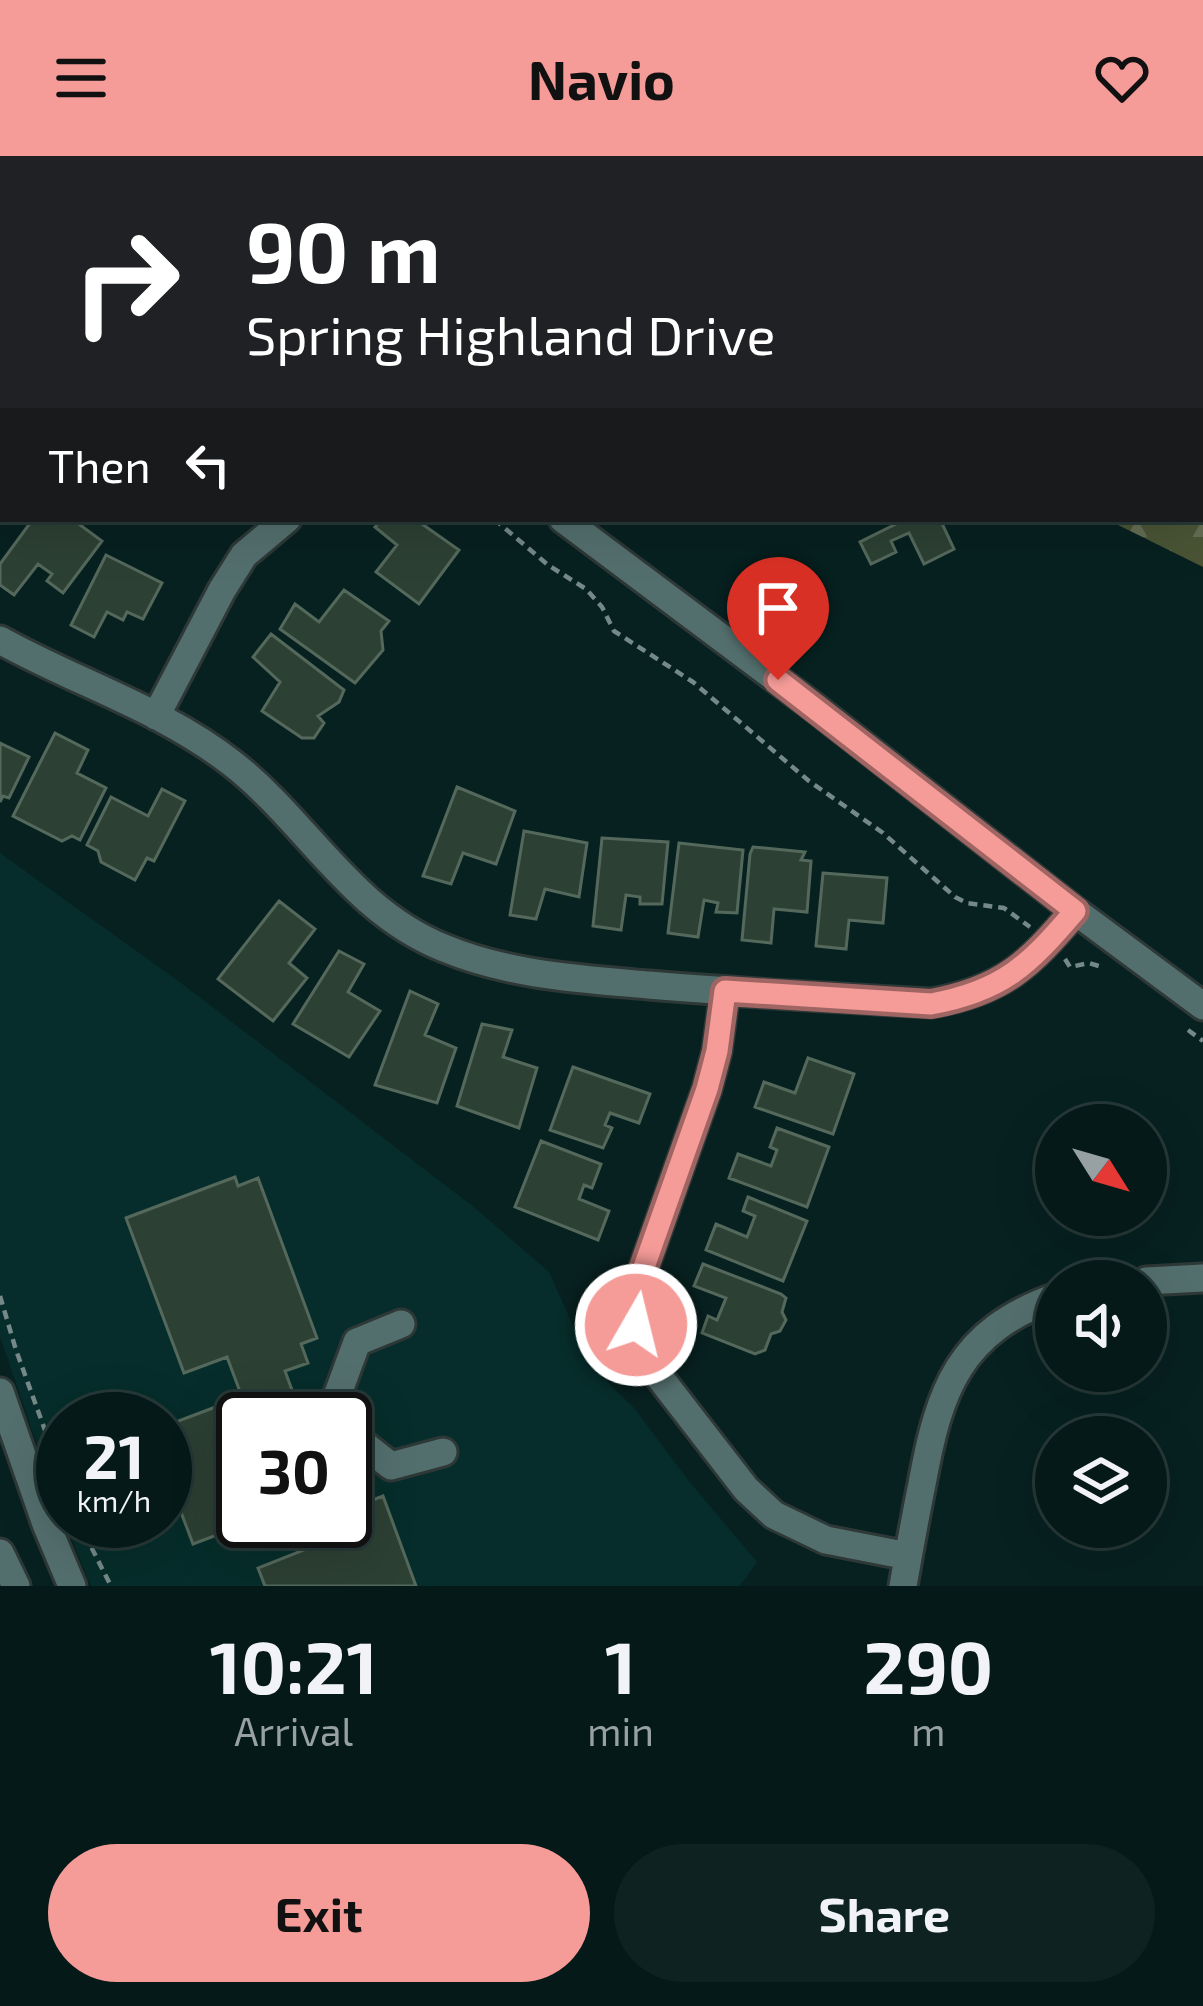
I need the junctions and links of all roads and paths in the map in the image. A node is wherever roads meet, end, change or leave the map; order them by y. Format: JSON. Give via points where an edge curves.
{"nodes":[{"id":1,"x":283,"y":522,"type":"edge"},
{"id":2,"x":498,"y":522,"type":"edge"},
{"id":3,"x":567,"y":522,"type":"edge"},
{"id":4,"x":0,"y":640,"type":"edge"},
{"id":5,"x":156,"y":716,"type":"junction"},
{"id":6,"x":1075,"y":911,"type":"junction"},
{"id":7,"x":1048,"y":943,"type":"junction"},
{"id":8,"x":1106,"y":968,"type":"dead end"},
{"id":9,"x":725,"y":991,"type":"junction"},
{"id":10,"x":1195,"y":1017,"type":"edge"},
{"id":11,"x":1203,"y":1041,"type":"edge"},
{"id":12,"x":1167,"y":1279,"type":"edge"},
{"id":13,"x":1203,"y":1279,"type":"edge"},
{"id":14,"x":0,"y":1296,"type":"edge"},
{"id":15,"x":1035,"y":1304,"type":"edge"},
{"id":16,"x":401,"y":1324,"type":"dead end"},
{"id":17,"x":0,"y":1392,"type":"edge"},
{"id":18,"x":339,"y":1392,"type":"edge"},
{"id":19,"x":36,"y":1405,"type":"edge"},
{"id":20,"x":372,"y":1451,"type":"edge"},
{"id":21,"x":443,"y":1453,"type":"dead end"},
{"id":22,"x":92,"y":1548,"type":"edge"},
{"id":23,"x":0,"y":1553,"type":"edge"},
{"id":24,"x":908,"y":1556,"type":"junction"},
{"id":25,"x":16,"y":1586,"type":"edge"},
{"id":26,"x":72,"y":1586,"type":"edge"},
{"id":27,"x":111,"y":1586,"type":"edge"},
{"id":28,"x":903,"y":1586,"type":"edge"}],
"edges":[{"from":1,"to":5,"type":"street","via":[[244,555]]},
{"from":2,"to":7,"type":"path","via":[[586,589],[614,631],[693,682],[955,897],[1004,908]]},
{"from":3,"to":6,"type":"street"},
{"from":4,"to":5,"type":"street"},
{"from":5,"to":9,"type":"street","via":[[238,768],[355,891],[441,947],[520,972]]},
{"from":6,"to":7,"type":"street"},
{"from":6,"to":10,"type":"street"},
{"from":7,"to":8,"type":"path","via":[[1070,967]]},
{"from":7,"to":9,"type":"street","via":[[981,992],[931,1004]]},
{"from":9,"to":24,"type":"street","via":[[707,1089],[643,1270],[636,1325],[654,1370],[774,1516],[826,1540]]},
{"from":10,"to":11,"type":"path"},
{"from":12,"to":13,"type":"street"},
{"from":14,"to":19,"type":"path"},
{"from":15,"to":24,"type":"street","via":[[984,1337],[942,1396]]},
{"from":16,"to":18,"type":"street","via":[[357,1342]]},
{"from":17,"to":26,"type":"street"},
{"from":20,"to":21,"type":"street","via":[[392,1466]]},
{"from":22,"to":27,"type":"path"},
{"from":23,"to":25,"type":"street"},
{"from":24,"to":28,"type":"street"}]}
